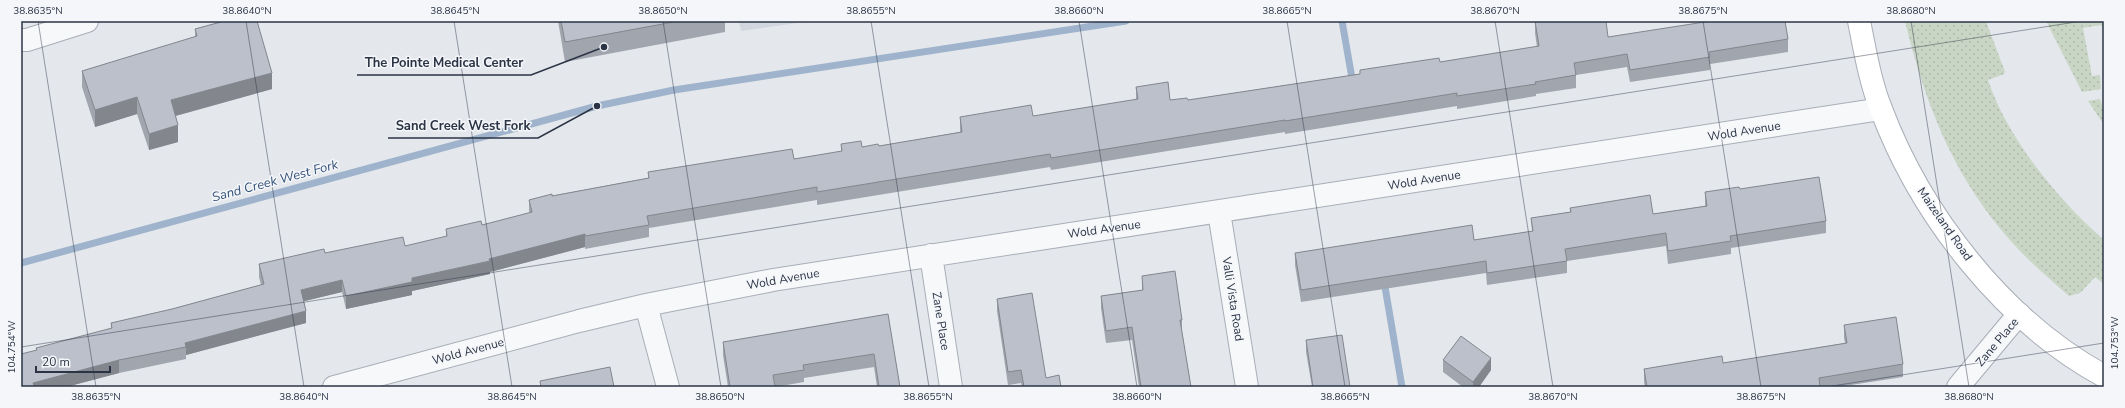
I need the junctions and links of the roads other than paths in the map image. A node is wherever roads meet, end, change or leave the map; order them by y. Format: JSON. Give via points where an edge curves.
{"nodes":[{"id":1,"x":87,"y":21,"type":"edge"},
{"id":2,"x":1859,"y":21,"type":"edge"},
{"id":3,"x":21,"y":40,"type":"edge"},
{"id":4,"x":1881,"y":110,"type":"junction"},
{"id":5,"x":1219,"y":212,"type":"junction"},
{"id":6,"x":931,"y":255,"type":"junction"},
{"id":7,"x":646,"y":305,"type":"junction"},
{"id":8,"x":2019,"y":314,"type":"junction"},
{"id":9,"x":2104,"y":376,"type":"edge"},
{"id":10,"x":367,"y":383,"type":"edge"},
{"id":11,"x":334,"y":387,"type":"edge"},
{"id":12,"x":668,"y":387,"type":"edge"},
{"id":13,"x":951,"y":387,"type":"edge"},
{"id":14,"x":1247,"y":387,"type":"edge"},
{"id":15,"x":1958,"y":387,"type":"edge"}],
"edges":[{"from":1,"to":3,"type":"street"},
{"from":2,"to":4,"type":"main road","name":"Maizeland Road","via":[[1870,76]]},
{"from":4,"to":5,"type":"street","name":"Wold Avenue"},
{"from":4,"to":8,"type":"main road","name":"Maizeland Road","via":[[1924,197],[1949,234],[1981,275]]},
{"from":5,"to":6,"type":"street","name":"Wold Avenue"},
{"from":5,"to":14,"type":"street","name":"Valli Vista Road"},
{"from":6,"to":7,"type":"street","name":"Wold Avenue","via":[[773,280]]},
{"from":6,"to":13,"type":"street","name":"Zane Place"},
{"from":7,"to":10,"type":"street","name":"Wold Avenue","via":[[579,321]]},
{"from":7,"to":12,"type":"street"},
{"from":8,"to":9,"type":"main road","name":"Maizeland Road","via":[[2052,341]]},
{"from":8,"to":15,"type":"street","name":"Zane Place"},
{"from":10,"to":11,"type":"street","name":"Wold Avenue"}]}
